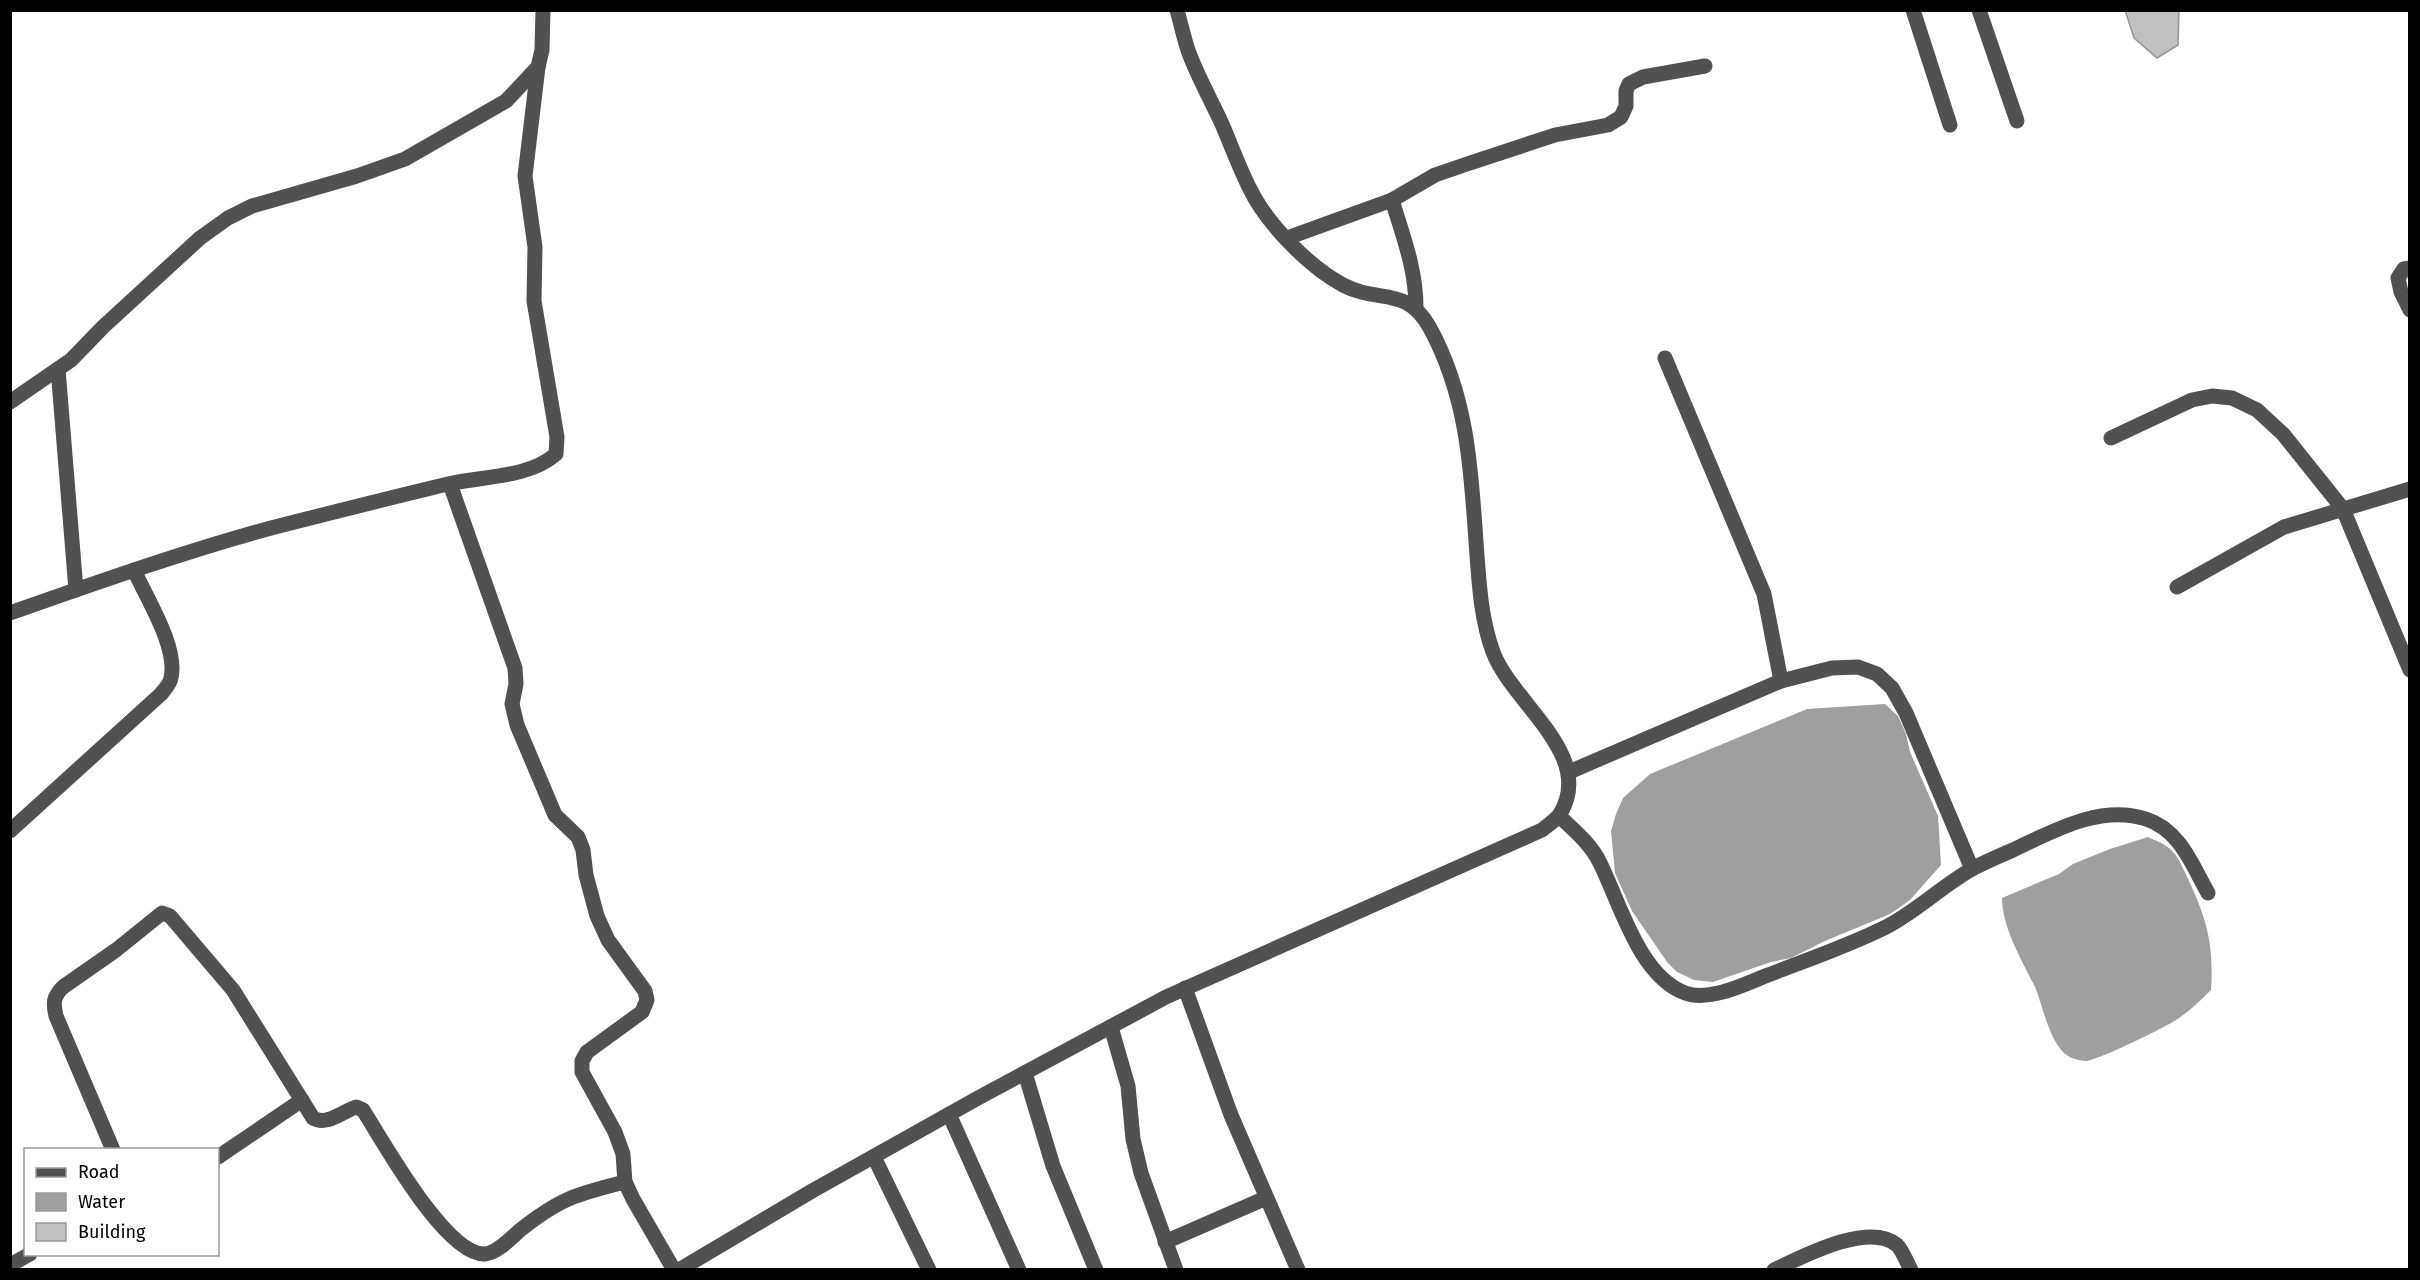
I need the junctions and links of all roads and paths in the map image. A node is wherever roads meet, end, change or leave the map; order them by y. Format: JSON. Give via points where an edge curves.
{"nodes":[{"id":1,"x":543,"y":10,"type":"edge"},
{"id":2,"x":1177,"y":10,"type":"edge"},
{"id":3,"x":1913,"y":10,"type":"edge"},
{"id":4,"x":1980,"y":10,"type":"edge"},
{"id":5,"x":1705,"y":66,"type":"dead end"},
{"id":6,"x":538,"y":67,"type":"junction"},
{"id":7,"x":2017,"y":121,"type":"dead end"},
{"id":8,"x":1950,"y":125,"type":"dead end"},
{"id":9,"x":1392,"y":200,"type":"junction"},
{"id":10,"x":1287,"y":238,"type":"junction"},
{"id":11,"x":2409,"y":268,"type":"edge"},
{"id":12,"x":1416,"y":308,"type":"junction"},
{"id":13,"x":2409,"y":309,"type":"edge"},
{"id":14,"x":1665,"y":358,"type":"dead end"},
{"id":15,"x":58,"y":369,"type":"junction"},
{"id":16,"x":10,"y":402,"type":"edge"},
{"id":17,"x":2111,"y":438,"type":"dead end"},
{"id":18,"x":450,"y":484,"type":"junction"},
{"id":19,"x":2409,"y":489,"type":"edge"},
{"id":20,"x":2343,"y":508,"type":"junction"},
{"id":21,"x":134,"y":570,"type":"junction"},
{"id":22,"x":2177,"y":587,"type":"dead end"},
{"id":23,"x":76,"y":590,"type":"junction"},
{"id":24,"x":10,"y":613,"type":"edge"},
{"id":25,"x":2409,"y":670,"type":"edge"},
{"id":26,"x":1781,"y":681,"type":"junction"},
{"id":27,"x":1569,"y":771,"type":"junction"},
{"id":28,"x":1559,"y":816,"type":"junction"},
{"id":29,"x":10,"y":831,"type":"edge"},
{"id":30,"x":1972,"y":870,"type":"junction"},
{"id":31,"x":2208,"y":893,"type":"dead end"},
{"id":32,"x":1185,"y":988,"type":"junction"},
{"id":33,"x":1111,"y":1027,"type":"junction"},
{"id":34,"x":1025,"y":1073,"type":"junction"},
{"id":35,"x":302,"y":1100,"type":"junction"},
{"id":36,"x":949,"y":1114,"type":"junction"},
{"id":37,"x":113,"y":1148,"type":"edge"},
{"id":38,"x":219,"y":1156,"type":"edge"},
{"id":39,"x":873,"y":1157,"type":"junction"},
{"id":40,"x":625,"y":1182,"type":"junction"},
{"id":41,"x":1266,"y":1198,"type":"junction"},
{"id":42,"x":1165,"y":1242,"type":"junction"},
{"id":43,"x":26,"y":1256,"type":"edge"},
{"id":44,"x":10,"y":1265,"type":"edge"},
{"id":45,"x":674,"y":1269,"type":"edge"},
{"id":46,"x":679,"y":1269,"type":"edge"},
{"id":47,"x":929,"y":1269,"type":"edge"},
{"id":48,"x":1019,"y":1269,"type":"edge"},
{"id":49,"x":1096,"y":1269,"type":"edge"},
{"id":50,"x":1176,"y":1269,"type":"edge"},
{"id":51,"x":1298,"y":1269,"type":"edge"},
{"id":52,"x":1774,"y":1269,"type":"edge"},
{"id":53,"x":1911,"y":1269,"type":"edge"}],
"edges":[{"from":1,"to":6,"type":"street"},
{"from":2,"to":10,"type":"street","via":[[1190,53],[1250,189]]},
{"from":3,"to":8,"type":"street"},
{"from":4,"to":7,"type":"street"},
{"from":5,"to":9,"type":"street","via":[[1643,77],[1629,84],[1622,117],[1608,125],[1555,135],[1435,175]]},
{"from":6,"to":15,"type":"street","via":[[506,101],[405,159],[252,206],[228,218],[200,238]]},
{"from":6,"to":18,"type":"street","via":[[525,176],[535,247],[534,301],[557,437],[556,454],[532,469]]},
{"from":9,"to":10,"type":"street"},
{"from":9,"to":12,"type":"street","via":[[1413,265]]},
{"from":10,"to":12,"type":"street","via":[[1343,285],[1403,299]]},
{"from":11,"to":13,"type":"street","via":[[2398,278]]},
{"from":12,"to":27,"type":"street","via":[[1430,328],[1463,412],[1482,615],[1494,655],[1562,750]]},
{"from":14,"to":26,"type":"street","via":[[1764,594]]},
{"from":15,"to":16,"type":"street"},
{"from":15,"to":23,"type":"street"},
{"from":17,"to":20,"type":"street","via":[[2192,400],[2232,398],[2257,410],[2283,434]]},
{"from":18,"to":21,"type":"street","via":[[269,529]]},
{"from":18,"to":40,"type":"street","via":[[515,668],[512,704],[517,725],[555,815],[578,837],[597,916],[608,940],[645,991],[647,1000],[642,1012],[588,1052],[582,1061],[582,1072],[623,1154]]},
{"from":19,"to":20,"type":"street"},
{"from":20,"to":22,"type":"street","via":[[2275,532]]},
{"from":20,"to":25,"type":"street"},
{"from":21,"to":23,"type":"street"},
{"from":21,"to":29,"type":"street","via":[[169,646],[171,681]]},
{"from":23,"to":24,"type":"street"},
{"from":26,"to":27,"type":"street"},
{"from":26,"to":30,"type":"street","via":[[1832,668],[1858,667],[1877,674],[1892,688]]},
{"from":27,"to":28,"type":"street","via":[[1566,800]]},
{"from":28,"to":30,"type":"street","via":[[1585,840],[1600,862],[1615,899],[1654,968],[1672,986],[1687,993],[1707,994],[1740,986],[1886,927]]},
{"from":28,"to":32,"type":"street","via":[[1512,845]]},
{"from":30,"to":31,"type":"street","via":[[2088,818],[2130,815],[2166,829],[2180,843]]},
{"from":32,"to":33,"type":"street"},
{"from":32,"to":41,"type":"street"},
{"from":33,"to":34,"type":"street"},
{"from":33,"to":42,"type":"street","via":[[1128,1086],[1141,1173]]},
{"from":34,"to":36,"type":"street"},
{"from":34,"to":49,"type":"street","via":[[1053,1166]]},
{"from":35,"to":37,"type":"street","via":[[233,990],[170,916],[162,913],[63,987],[53,1004]]},
{"from":35,"to":38,"type":"street"},
{"from":35,"to":40,"type":"street","via":[[320,1122],[356,1107],[363,1110],[438,1222],[454,1240],[485,1254],[496,1250],[561,1201]]},
{"from":36,"to":39,"type":"street"},
{"from":36,"to":48,"type":"street"},
{"from":39,"to":46,"type":"street"},
{"from":39,"to":47,"type":"street"},
{"from":40,"to":45,"type":"street"},
{"from":41,"to":42,"type":"street"},
{"from":41,"to":51,"type":"street"},
{"from":42,"to":50,"type":"street"},
{"from":43,"to":44,"type":"street"},
{"from":52,"to":53,"type":"street","via":[[1858,1238],[1881,1238],[1897,1246]]}]}
